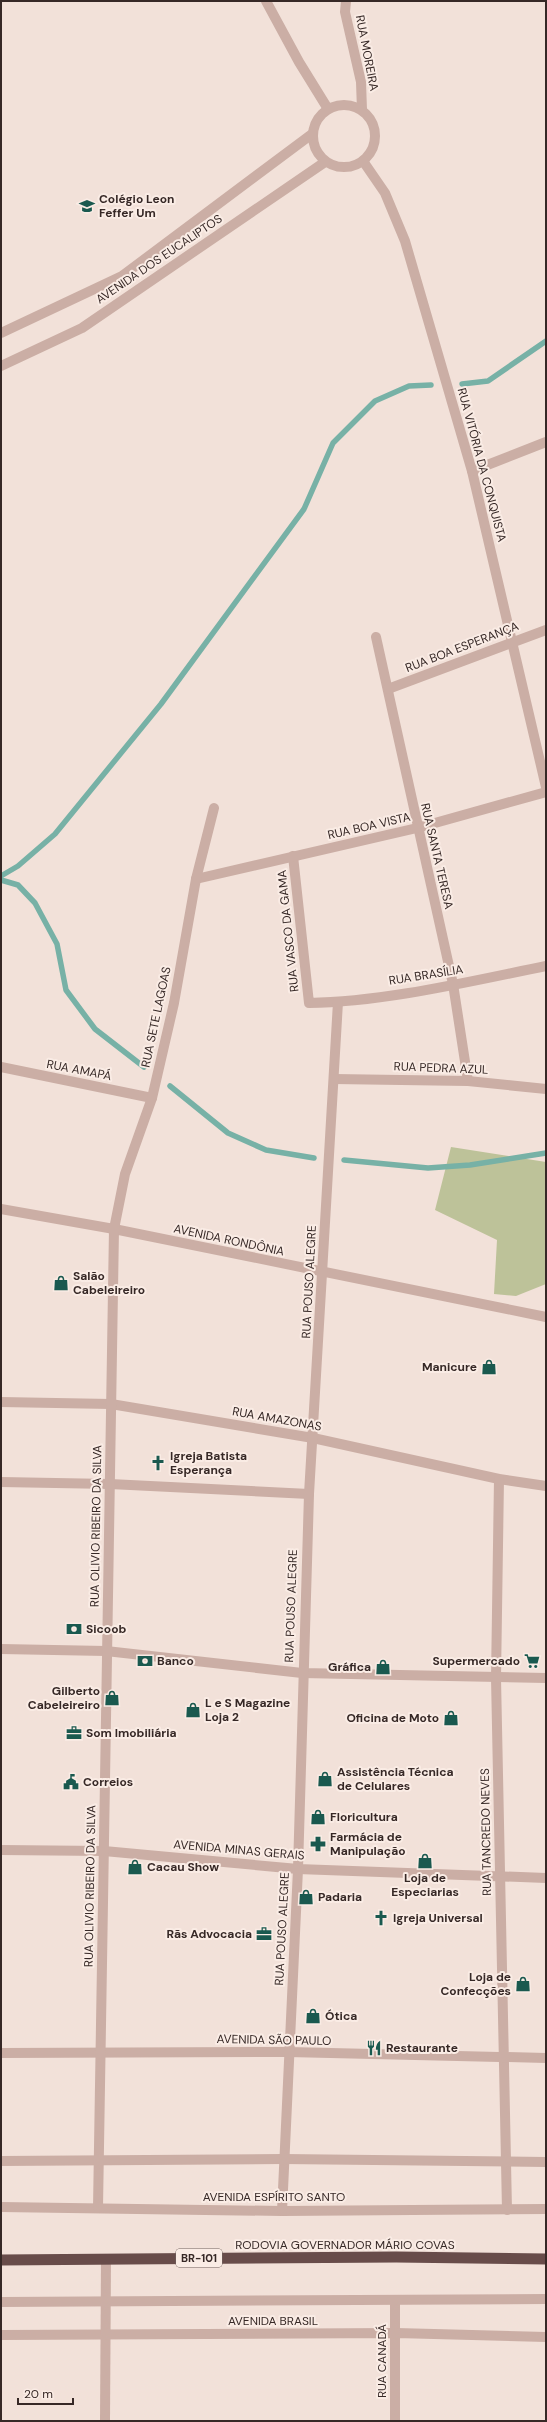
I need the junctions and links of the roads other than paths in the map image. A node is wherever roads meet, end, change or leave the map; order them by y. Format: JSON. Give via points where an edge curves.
{"nodes":[{"id":1,"x":266,"y":1,"type":"edge"},
{"id":2,"x":346,"y":1,"type":"edge"},
{"id":3,"x":328,"y":108,"type":"junction"},
{"id":4,"x":362,"y":110,"type":"junction"},
{"id":5,"x":312,"y":134,"type":"junction"},
{"id":6,"x":363,"y":161,"type":"junction"},
{"id":7,"x":325,"y":162,"type":"junction"},
{"id":8,"x":1,"y":332,"type":"edge"},
{"id":9,"x":1,"y":366,"type":"edge"},
{"id":10,"x":546,"y":442,"type":"edge"},
{"id":11,"x":472,"y":471,"type":"junction"},
{"id":12,"x":546,"y":630,"type":"edge"},
{"id":13,"x":376,"y":637,"type":"dead end"},
{"id":14,"x":513,"y":642,"type":"junction"},
{"id":15,"x":388,"y":689,"type":"junction"},
{"id":16,"x":546,"y":787,"type":"edge"},
{"id":17,"x":546,"y":792,"type":"edge"},
{"id":18,"x":214,"y":808,"type":"dead end"},
{"id":19,"x":417,"y":828,"type":"junction"},
{"id":20,"x":293,"y":856,"type":"junction"},
{"id":21,"x":196,"y":879,"type":"junction"},
{"id":22,"x":546,"y":966,"type":"edge"},
{"id":23,"x":453,"y":984,"type":"junction"},
{"id":24,"x":338,"y":1002,"type":"junction"},
{"id":25,"x":309,"y":1003,"type":"joint"},
{"id":26,"x":1,"y":1067,"type":"edge"},
{"id":27,"x":334,"y":1079,"type":"junction"},
{"id":28,"x":468,"y":1081,"type":"junction"},
{"id":29,"x":546,"y":1089,"type":"edge"},
{"id":30,"x":152,"y":1098,"type":"junction"},
{"id":31,"x":1,"y":1209,"type":"edge"},
{"id":32,"x":114,"y":1229,"type":"junction"},
{"id":33,"x":322,"y":1273,"type":"junction"},
{"id":34,"x":546,"y":1317,"type":"edge"},
{"id":35,"x":1,"y":1402,"type":"edge"},
{"id":36,"x":111,"y":1404,"type":"junction"},
{"id":37,"x":313,"y":1438,"type":"junction"},
{"id":38,"x":499,"y":1479,"type":"junction"},
{"id":39,"x":1,"y":1482,"type":"edge"},
{"id":40,"x":110,"y":1484,"type":"junction"},
{"id":41,"x":546,"y":1486,"type":"edge"},
{"id":42,"x":309,"y":1494,"type":"junction"},
{"id":43,"x":1,"y":1649,"type":"edge"},
{"id":44,"x":106,"y":1651,"type":"junction"},
{"id":45,"x":302,"y":1673,"type":"junction"},
{"id":46,"x":496,"y":1678,"type":"junction"},
{"id":47,"x":546,"y":1678,"type":"edge"},
{"id":48,"x":1,"y":1850,"type":"edge"},
{"id":49,"x":104,"y":1851,"type":"junction"},
{"id":50,"x":298,"y":1869,"type":"junction"},
{"id":51,"x":500,"y":1875,"type":"junction"},
{"id":52,"x":546,"y":1878,"type":"edge"},
{"id":53,"x":288,"y":2052,"type":"junction"},
{"id":54,"x":1,"y":2053,"type":"edge"},
{"id":55,"x":101,"y":2053,"type":"junction"},
{"id":56,"x":546,"y":2058,"type":"edge"},
{"id":57,"x":503,"y":2059,"type":"junction"},
{"id":58,"x":283,"y":2159,"type":"junction"},
{"id":59,"x":1,"y":2161,"type":"edge"},
{"id":60,"x":99,"y":2161,"type":"junction"},
{"id":61,"x":504,"y":2162,"type":"junction"},
{"id":62,"x":546,"y":2162,"type":"edge"},
{"id":63,"x":1,"y":2207,"type":"edge"},
{"id":64,"x":98,"y":2208,"type":"junction"},
{"id":65,"x":546,"y":2209,"type":"edge"},
{"id":66,"x":507,"y":2210,"type":"junction"},
{"id":67,"x":282,"y":2211,"type":"junction"},
{"id":68,"x":106,"y":2259,"type":"junction"},
{"id":69,"x":546,"y":2259,"type":"edge"},
{"id":70,"x":1,"y":2260,"type":"edge"},
{"id":71,"x":546,"y":2299,"type":"edge"},
{"id":72,"x":395,"y":2301,"type":"junction"},
{"id":73,"x":1,"y":2302,"type":"edge"},
{"id":74,"x":106,"y":2303,"type":"junction"},
{"id":75,"x":396,"y":2333,"type":"junction"},
{"id":76,"x":1,"y":2335,"type":"edge"},
{"id":77,"x":105,"y":2335,"type":"junction"},
{"id":78,"x":546,"y":2337,"type":"edge"},
{"id":79,"x":105,"y":2421,"type":"edge"},
{"id":80,"x":395,"y":2421,"type":"edge"}],
"edges":[{"from":1,"to":3,"type":"street","via":[[299,62]]},
{"from":2,"to":4,"type":"street","name":"RUA MOREIRA","via":[[345,12],[361,82]]},
{"from":3,"to":4,"type":"street","via":[[348,105]]},
{"from":3,"to":5,"type":"street","via":[[320,115]]},
{"from":4,"to":6,"type":"street","via":[[372,123],[375,133],[374,144]]},
{"from":5,"to":7,"type":"street","via":[[318,154]]},
{"from":5,"to":8,"type":"street","name":"AVENIDA DOS EUCALIPTOS","via":[[122,276]]},
{"from":6,"to":7,"type":"street","via":[[345,168]]},
{"from":6,"to":11,"type":"street","name":"RUA VITÓRIA DA CONQUISTA","via":[[385,193],[405,241]]},
{"from":7,"to":9,"type":"street","name":"AVENIDA DOS EUCALIPTOS","via":[[82,328]]},
{"from":10,"to":11,"type":"street"},
{"from":11,"to":14,"type":"street","name":"RUA VITÓRIA DA CONQUISTA"},
{"from":12,"to":14,"type":"street","name":"RUA BOA ESPERANÇA"},
{"from":13,"to":15,"type":"street","name":"RUA SANTA TERESA"},
{"from":14,"to":15,"type":"street","name":"RUA BOA ESPERANÇA"},
{"from":14,"to":16,"type":"street","name":"RUA VITÓRIA DA CONQUISTA"},
{"from":15,"to":19,"type":"street","name":"RUA SANTA TERESA"},
{"from":17,"to":19,"type":"street","name":"RUA BOA VISTA"},
{"from":18,"to":21,"type":"street","name":"RUA SETE LAGOAS"},
{"from":19,"to":20,"type":"street","name":"RUA BOA VISTA"},
{"from":19,"to":23,"type":"street","name":"RUA SANTA TERESA"},
{"from":20,"to":21,"type":"street","name":"RUA BOA VISTA"},
{"from":20,"to":25,"type":"street","name":"RUA VASCO DA GAMA"},
{"from":21,"to":30,"type":"street","name":"RUA SETE LAGOAS","via":[[174,1003]]},
{"from":22,"to":23,"type":"street","name":"RUA BRASÍLIA"},
{"from":23,"to":24,"type":"street","name":"RUA BRASÍLIA"},
{"from":23,"to":28,"type":"street","name":"RUA SANTA TERESA"},
{"from":24,"to":25,"type":"street","name":"RUA BRASÍLIA"},
{"from":24,"to":27,"type":"street","name":"RUA POUSO ALEGRE"},
{"from":26,"to":30,"type":"street","name":"RUA AMAPÁ"},
{"from":27,"to":28,"type":"street","name":"RUA PEDRA AZUL"},
{"from":27,"to":33,"type":"street","name":"RUA POUSO ALEGRE"},
{"from":28,"to":29,"type":"street","name":"RUA PEDRA AZUL"},
{"from":30,"to":32,"type":"street","name":"RUA SETE LAGOAS","via":[[125,1174]]},
{"from":31,"to":32,"type":"street","name":"AVENIDA RONDÔNIA"},
{"from":32,"to":33,"type":"street","name":"AVENIDA RONDÔNIA"},
{"from":32,"to":36,"type":"street","name":"RUA OLIVIO RIBEIRO DA SILVA"},
{"from":33,"to":34,"type":"street","name":"AVENIDA RONDÔNIA"},
{"from":33,"to":37,"type":"street","name":"RUA POUSO ALEGRE"},
{"from":35,"to":36,"type":"street","name":"RUA AMAZONAS"},
{"from":36,"to":37,"type":"street","name":"RUA AMAZONAS"},
{"from":36,"to":40,"type":"street","name":"RUA OLIVIO RIBEIRO DA SILVA"},
{"from":37,"to":38,"type":"street","name":"RUA AMAZONAS"},
{"from":37,"to":42,"type":"street","name":"RUA POUSO ALEGRE"},
{"from":38,"to":41,"type":"street","name":"RUA AMAZONAS"},
{"from":38,"to":46,"type":"street","name":"RUA TANCREDO NEVES"},
{"from":39,"to":40,"type":"street"},
{"from":40,"to":42,"type":"street"},
{"from":40,"to":44,"type":"street","name":"RUA OLIVIO RIBEIRO DA SILVA"},
{"from":42,"to":45,"type":"street","name":"RUA POUSO ALEGRE"},
{"from":43,"to":44,"type":"street"},
{"from":44,"to":45,"type":"street"},
{"from":44,"to":49,"type":"street","name":"RUA OLIVIO RIBEIRO DA SILVA"},
{"from":45,"to":46,"type":"street"},
{"from":45,"to":50,"type":"street","name":"RUA POUSO ALEGRE"},
{"from":46,"to":47,"type":"street"},
{"from":46,"to":51,"type":"street","name":"RUA TANCREDO NEVES"},
{"from":48,"to":49,"type":"street","name":"AVENIDA MINAS GERAIS"},
{"from":49,"to":50,"type":"street","name":"AVENIDA MINAS GERAIS"},
{"from":49,"to":55,"type":"street","name":"RUA OLIVIO RIBEIRO DA SILVA"},
{"from":50,"to":51,"type":"street","name":"AVENIDA MINAS GERAIS"},
{"from":50,"to":53,"type":"street","name":"RUA POUSO ALEGRE"},
{"from":51,"to":52,"type":"street","name":"AVENIDA MINAS GERAIS"},
{"from":51,"to":57,"type":"street","name":"RUA TANCREDO NEVES"},
{"from":53,"to":55,"type":"street","name":"AVENIDA SÃO PAULO"},
{"from":53,"to":57,"type":"street","name":"AVENIDA SÃO PAULO"},
{"from":53,"to":58,"type":"street","name":"RUA POUSO ALEGRE"},
{"from":54,"to":55,"type":"street","name":"AVENIDA SÃO PAULO"},
{"from":55,"to":60,"type":"street","name":"RUA OLIVIO RIBEIRO DA SILVA"},
{"from":56,"to":57,"type":"street","name":"AVENIDA SÃO PAULO"},
{"from":57,"to":61,"type":"street","name":"RUA TANCREDO NEVES"},
{"from":58,"to":60,"type":"street"},
{"from":58,"to":61,"type":"street"},
{"from":58,"to":67,"type":"street","name":"RUA POUSO ALEGRE"},
{"from":59,"to":60,"type":"street"},
{"from":60,"to":64,"type":"street","name":"RUA OLIVIO RIBEIRO DA SILVA"},
{"from":61,"to":62,"type":"street"},
{"from":61,"to":66,"type":"street","name":"RUA TANCREDO NEVES"},
{"from":63,"to":64,"type":"street","name":"AVENIDA ESPÍRITO SANTO"},
{"from":64,"to":67,"type":"street","name":"AVENIDA ESPÍRITO SANTO"},
{"from":65,"to":66,"type":"street","name":"AVENIDA ESPÍRITO SANTO"},
{"from":66,"to":67,"type":"street","name":"AVENIDA ESPÍRITO SANTO"},
{"from":68,"to":69,"type":"highway","name":"RODOVIA GOVERNADOR MÁRIO COVAS","number":"BR-101"},
{"from":68,"to":70,"type":"highway","name":"RODOVIA GOVERNADOR MÁRIO COVAS","number":"BR-101"},
{"from":68,"to":74,"type":"street"},
{"from":71,"to":72,"type":"street","name":"AVENIDA BRASIL"},
{"from":72,"to":74,"type":"street","name":"AVENIDA BRASIL"},
{"from":72,"to":75,"type":"street","name":"RUA CANADÁ"},
{"from":73,"to":74,"type":"street","name":"AVENIDA BRASIL"},
{"from":74,"to":77,"type":"street"},
{"from":75,"to":77,"type":"street","name":"AVENIDA BRASIL"},
{"from":75,"to":78,"type":"street","name":"AVENIDA BRASIL"},
{"from":75,"to":80,"type":"street","name":"RUA CANADÁ"},
{"from":76,"to":77,"type":"street","name":"AVENIDA BRASIL"},
{"from":77,"to":79,"type":"street"}]}
